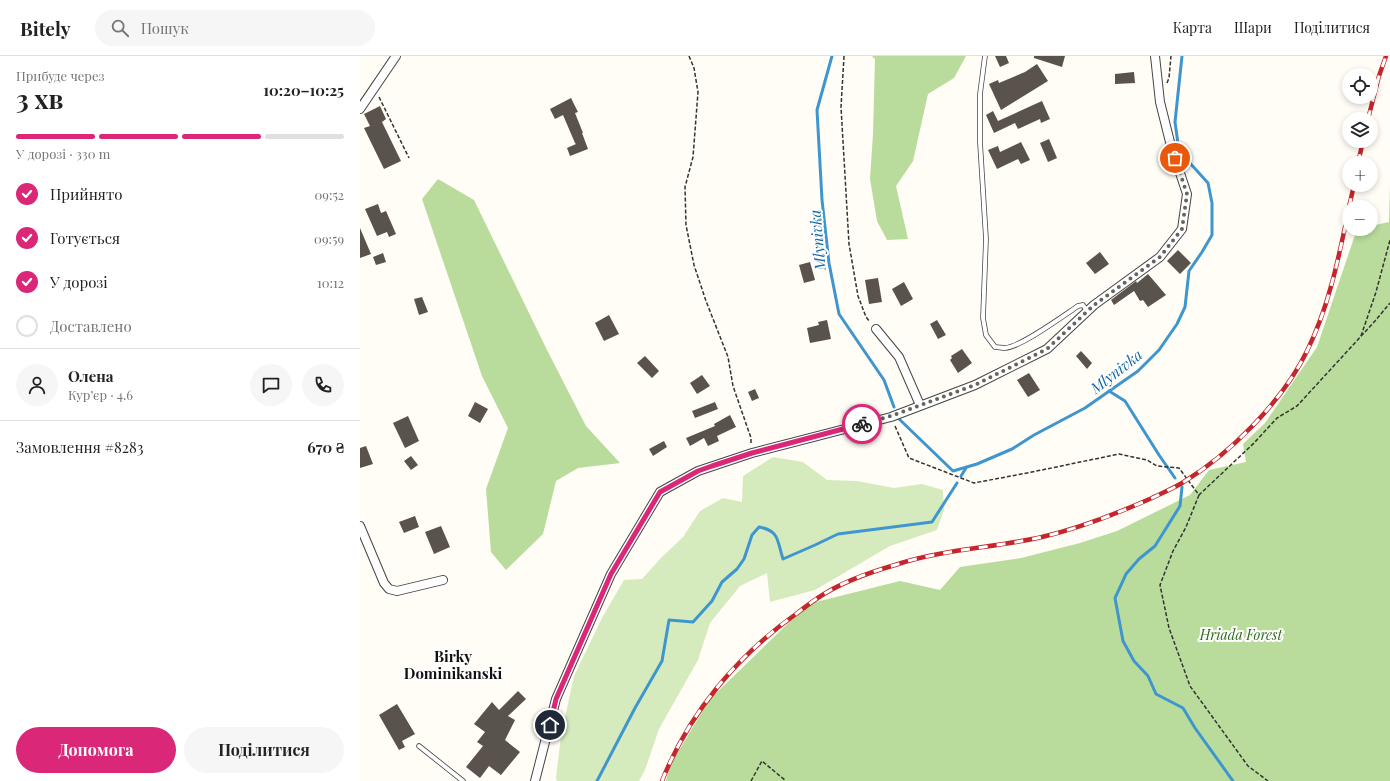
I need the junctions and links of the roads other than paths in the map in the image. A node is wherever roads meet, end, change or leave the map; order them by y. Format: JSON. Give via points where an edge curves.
{"nodes":[{"id":1,"x":396,"y":56,"type":"edge"},
{"id":2,"x":986,"y":56,"type":"edge"},
{"id":3,"x":1155,"y":56,"type":"edge"},
{"id":4,"x":360,"y":108,"type":"edge"},
{"id":5,"x":1087,"y":311,"type":"junction"},
{"id":6,"x":876,"y":329,"type":"road end"},
{"id":7,"x":920,"y":405,"type":"junction"},
{"id":8,"x":360,"y":526,"type":"edge"},
{"id":9,"x":443,"y":580,"type":"dead end"},
{"id":10,"x":419,"y":746,"type":"dead end"},
{"id":11,"x":463,"y":781,"type":"edge"},
{"id":12,"x":535,"y":781,"type":"edge"}],
"edges":[{"from":1,"to":4,"type":"street"},
{"from":2,"to":5,"type":"lane","via":[[980,94],[980,142],[986,239],[983,318],[986,335],[995,347],[1006,348],[1045,328],[1078,306],[1083,305]]},
{"from":3,"to":5,"type":"street","via":[[1160,102],[1187,194],[1182,229],[1160,257]]},
{"from":5,"to":7,"type":"street","via":[[1047,349],[975,385]]},
{"from":6,"to":7,"type":"street","via":[[898,357]]},
{"from":7,"to":12,"type":"street","via":[[891,416],[752,453],[698,471],[660,492],[611,574],[556,699]]},
{"from":8,"to":9,"type":"street","via":[[384,583],[389,589],[397,591]]},
{"from":10,"to":11,"type":"lane"}]}
